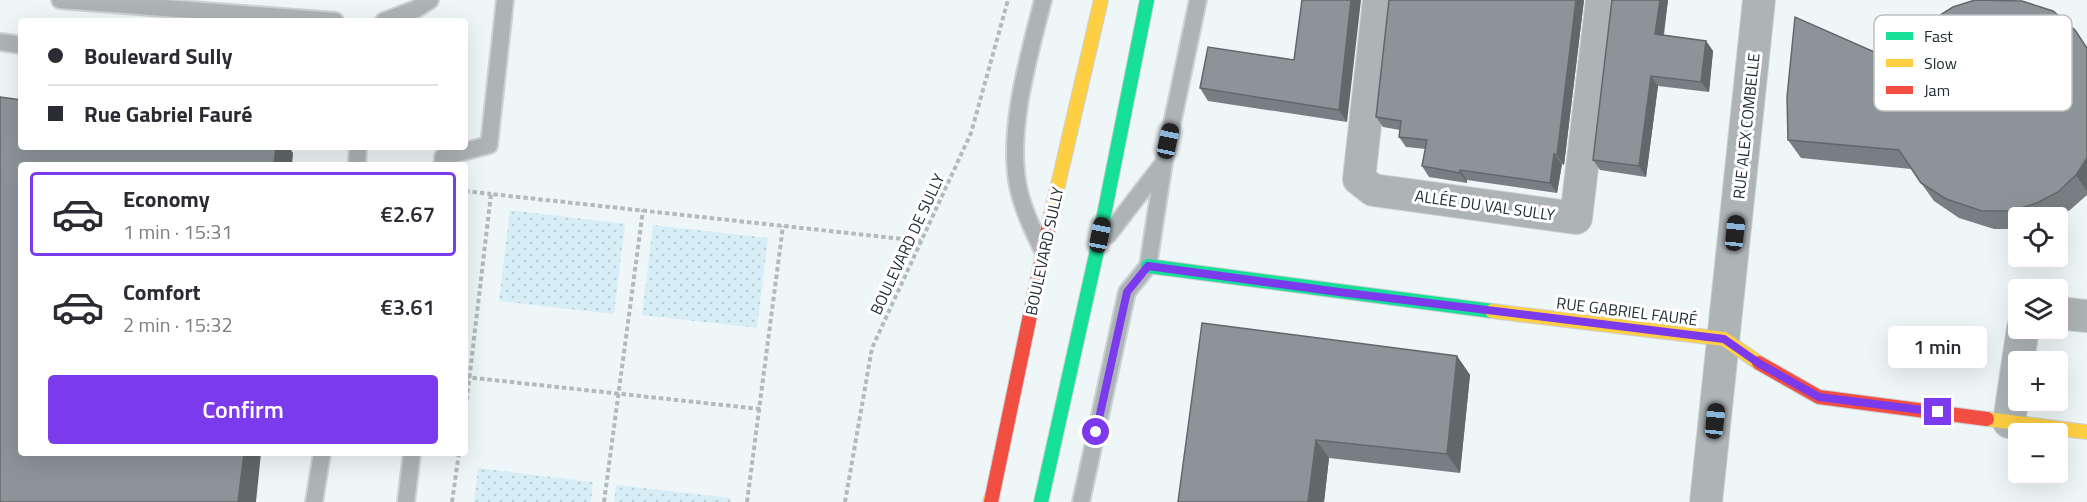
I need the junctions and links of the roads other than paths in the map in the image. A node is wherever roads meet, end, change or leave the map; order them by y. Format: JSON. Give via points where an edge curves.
{"nodes":[{"id":1,"x":60,"y":0,"type":"edge"},
{"id":2,"x":505,"y":0,"type":"edge"},
{"id":3,"x":1043,"y":0,"type":"edge"},
{"id":4,"x":1101,"y":0,"type":"edge"},
{"id":5,"x":1147,"y":0,"type":"edge"},
{"id":6,"x":1198,"y":0,"type":"edge"},
{"id":7,"x":1379,"y":0,"type":"edge"},
{"id":8,"x":1602,"y":0,"type":"edge"},
{"id":9,"x":1759,"y":0,"type":"edge"},
{"id":10,"x":423,"y":4,"type":"edge"},
{"id":11,"x":296,"y":18,"type":"edge"},
{"id":12,"x":391,"y":18,"type":"edge"},
{"id":13,"x":0,"y":42,"type":"edge"},
{"id":14,"x":18,"y":45,"type":"edge"},
{"id":15,"x":443,"y":162,"type":"edge"},
{"id":16,"x":1164,"y":162,"type":"junction"},
{"id":17,"x":1043,"y":252,"type":"junction"},
{"id":18,"x":1096,"y":255,"type":"junction"},
{"id":19,"x":1148,"y":266,"type":"junction"},
{"id":20,"x":2068,"y":314,"type":"edge"},
{"id":21,"x":2087,"y":316,"type":"edge"},
{"id":22,"x":1724,"y":339,"type":"junction"},
{"id":23,"x":2020,"y":339,"type":"edge"},
{"id":24,"x":2009,"y":422,"type":"junction"},
{"id":25,"x":2087,"y":432,"type":"edge"},
{"id":26,"x":322,"y":456,"type":"edge"},
{"id":27,"x":412,"y":456,"type":"edge"},
{"id":28,"x":991,"y":500,"type":"edge"},
{"id":29,"x":314,"y":502,"type":"edge"},
{"id":30,"x":406,"y":502,"type":"edge"},
{"id":31,"x":1041,"y":502,"type":"edge"},
{"id":32,"x":1081,"y":502,"type":"edge"},
{"id":33,"x":1706,"y":502,"type":"edge"}],
"edges":[{"from":1,"to":11,"type":"lane"},
{"from":2,"to":15,"type":"lane","via":[[489,145],[444,157]]},
{"from":3,"to":17,"type":"lane","via":[[1016,128],[1018,188]]},
{"from":4,"to":17,"type":"street","name":"BOULEVARD SULLY"},
{"from":5,"to":18,"type":"street"},
{"from":6,"to":16,"type":"lane"},
{"from":7,"to":8,"type":"street","name":"ALLÉE DU VAL SULLY","via":[[1359,179],[1373,190],[1576,218]]},
{"from":9,"to":22,"type":"street","name":"RUE ALEX COMBELLE"},
{"from":10,"to":12,"type":"lane"},
{"from":13,"to":14,"type":"lane"},
{"from":16,"to":18,"type":"lane"},
{"from":16,"to":19,"type":"lane"},
{"from":17,"to":28,"type":"street","name":"BOULEVARD SULLY"},
{"from":18,"to":31,"type":"street"},
{"from":19,"to":22,"type":"street","name":"RUE GABRIEL FAURÉ"},
{"from":19,"to":32,"type":"lane","via":[[1127,292]]},
{"from":20,"to":21,"type":"street"},
{"from":22,"to":24,"type":"street","name":"RUE GABRIEL FAURÉ","via":[[1819,397]]},
{"from":22,"to":33,"type":"street","name":"RUE ALEX COMBELLE"},
{"from":23,"to":24,"type":"street"},
{"from":24,"to":25,"type":"street","name":"RUE GABRIEL FAURÉ"},
{"from":26,"to":29,"type":"lane"},
{"from":27,"to":30,"type":"lane"}]}
